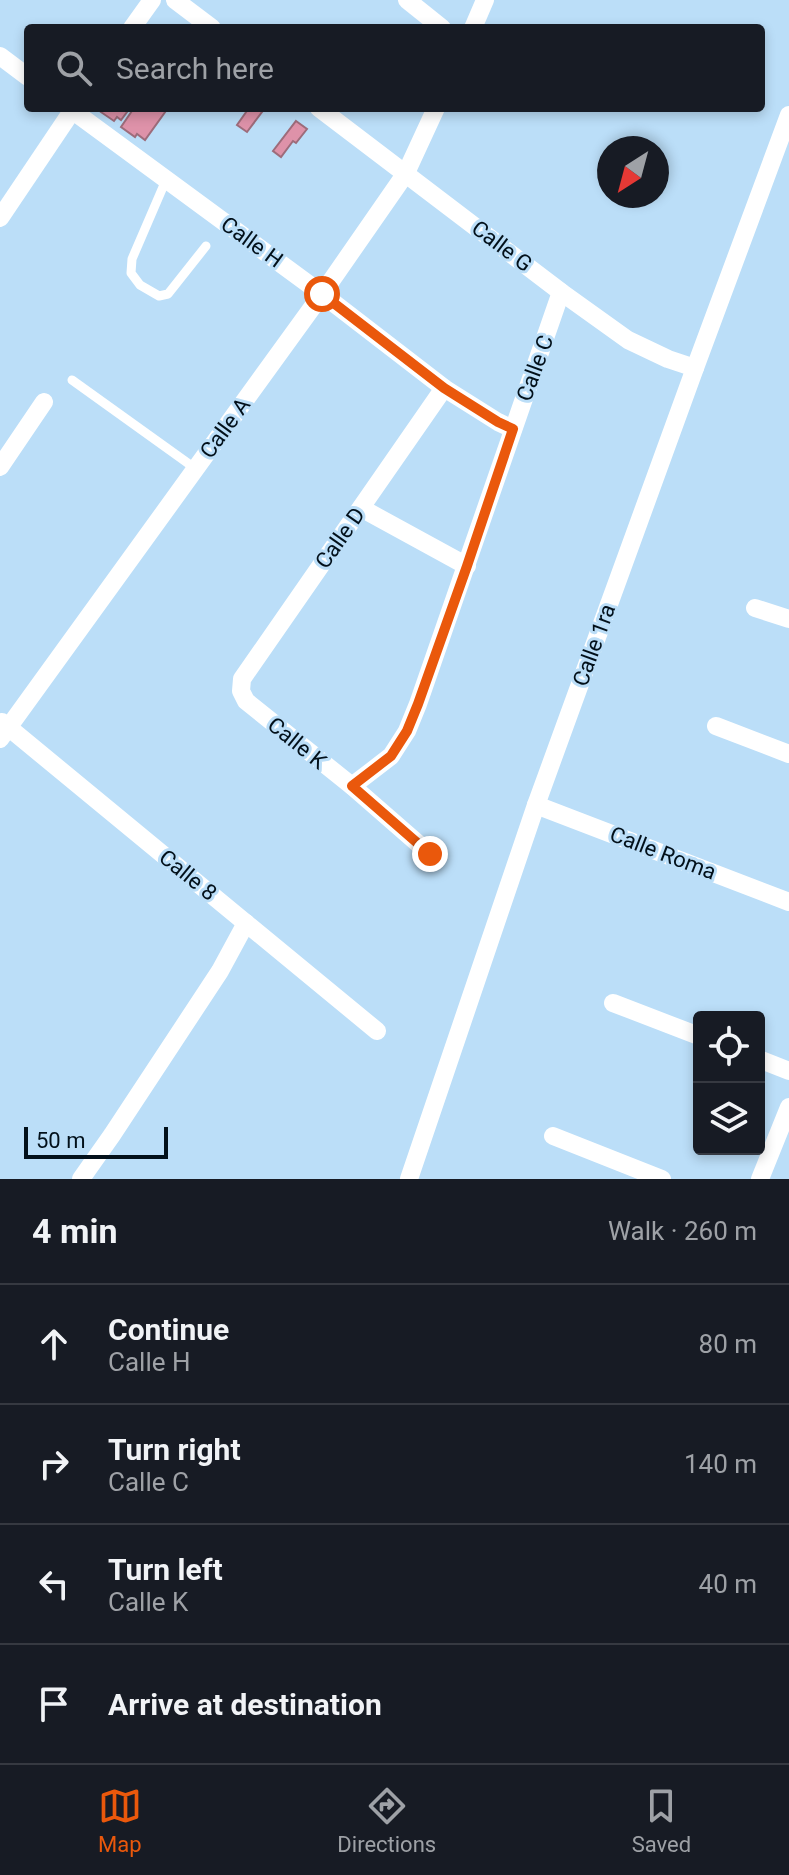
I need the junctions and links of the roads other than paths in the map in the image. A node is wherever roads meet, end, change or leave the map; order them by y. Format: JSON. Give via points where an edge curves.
{"nodes":[{"id":1,"x":152,"y":0,"type":"edge"},
{"id":2,"x":175,"y":0,"type":"edge"},
{"id":3,"x":407,"y":0,"type":"edge"},
{"id":4,"x":485,"y":0,"type":"edge"},
{"id":5,"x":135,"y":24,"type":"edge"},
{"id":6,"x":207,"y":24,"type":"edge"},
{"id":7,"x":437,"y":24,"type":"edge"},
{"id":8,"x":475,"y":24,"type":"edge"},
{"id":9,"x":0,"y":56,"type":"edge"},
{"id":10,"x":24,"y":74,"type":"edge"},
{"id":11,"x":70,"y":112,"type":"edge"},
{"id":12,"x":76,"y":112,"type":"edge"},
{"id":13,"x":324,"y":112,"type":"edge"},
{"id":14,"x":434,"y":112,"type":"edge"},
{"id":15,"x":789,"y":115,"type":"edge"},
{"id":16,"x":406,"y":173,"type":"junction"},
{"id":17,"x":166,"y":180,"type":"junction"},
{"id":18,"x":0,"y":218,"type":"edge"},
{"id":19,"x":206,"y":246,"type":"dead end"},
{"id":20,"x":561,"y":292,"type":"junction"},
{"id":21,"x":322,"y":294,"type":"junction"},
{"id":22,"x":695,"y":368,"type":"junction"},
{"id":23,"x":72,"y":380,"type":"dead end"},
{"id":24,"x":444,"y":388,"type":"junction"},
{"id":25,"x":44,"y":402,"type":"dead end"},
{"id":26,"x":513,"y":429,"type":"junction"},
{"id":27,"x":0,"y":467,"type":"edge"},
{"id":28,"x":196,"y":469,"type":"junction"},
{"id":29,"x":361,"y":508,"type":"junction"},
{"id":30,"x":467,"y":566,"type":"junction"},
{"id":31,"x":755,"y":608,"type":"dead end"},
{"id":32,"x":789,"y":619,"type":"edge"},
{"id":33,"x":241,"y":691,"type":"joint"},
{"id":34,"x":716,"y":726,"type":"dead end"},
{"id":35,"x":3,"y":729,"type":"edge"},
{"id":36,"x":789,"y":754,"type":"edge"},
{"id":37,"x":352,"y":786,"type":"junction"},
{"id":38,"x":536,"y":805,"type":"junction"},
{"id":39,"x":430,"y":854,"type":"dead end"},
{"id":40,"x":789,"y":902,"type":"edge"},
{"id":41,"x":246,"y":923,"type":"junction"},
{"id":42,"x":613,"y":1003,"type":"dead end"},
{"id":43,"x":377,"y":1031,"type":"dead end"},
{"id":44,"x":693,"y":1034,"type":"edge"},
{"id":45,"x":765,"y":1061,"type":"edge"},
{"id":46,"x":789,"y":1071,"type":"edge"},
{"id":47,"x":789,"y":1107,"type":"edge"},
{"id":48,"x":553,"y":1136,"type":"dead end"},
{"id":49,"x":81,"y":1179,"type":"edge"},
{"id":50,"x":409,"y":1179,"type":"edge"},
{"id":51,"x":662,"y":1179,"type":"edge"},
{"id":52,"x":760,"y":1179,"type":"edge"}],
"edges":[{"from":1,"to":5,"type":"street"},
{"from":2,"to":6,"type":"street"},
{"from":3,"to":7,"type":"street"},
{"from":4,"to":8,"type":"street"},
{"from":9,"to":10,"type":"street"},
{"from":11,"to":18,"type":"street"},
{"from":12,"to":17,"type":"street","name":"Calle H"},
{"from":13,"to":16,"type":"street","name":"Calle G"},
{"from":14,"to":16,"type":"street","name":"Calle A"},
{"from":15,"to":22,"type":"street","name":"Calle 1ra"},
{"from":16,"to":20,"type":"street","name":"Calle G"},
{"from":16,"to":21,"type":"street","name":"Calle A"},
{"from":17,"to":19,"type":"lane","via":[[131,273],[159,296],[168,294]]},
{"from":17,"to":21,"type":"street","name":"Calle H"},
{"from":20,"to":22,"type":"street","name":"Calle G","via":[[628,340]]},
{"from":20,"to":26,"type":"street","name":"Calle C"},
{"from":21,"to":24,"type":"street","name":"Calle H"},
{"from":21,"to":28,"type":"street","name":"Calle A"},
{"from":22,"to":38,"type":"street","name":"Calle 1ra"},
{"from":23,"to":28,"type":"lane"},
{"from":24,"to":26,"type":"street","name":"Calle H"},
{"from":24,"to":29,"type":"street","name":"Calle D"},
{"from":25,"to":27,"type":"street"},
{"from":26,"to":30,"type":"street","name":"Calle C"},
{"from":28,"to":35,"type":"street","name":"Calle A"},
{"from":29,"to":30,"type":"street"},
{"from":29,"to":33,"type":"street","name":"Calle D","via":[[242,679]]},
{"from":30,"to":37,"type":"street","name":"Calle C","via":[[407,731],[391,756]]},
{"from":31,"to":32,"type":"street"},
{"from":33,"to":37,"type":"street","name":"Calle K","via":[[246,701]]},
{"from":34,"to":36,"type":"street"},
{"from":35,"to":41,"type":"street","name":"Calle 8"},
{"from":37,"to":39,"type":"street","name":"Calle K"},
{"from":38,"to":40,"type":"street","name":"Calle Roma"},
{"from":38,"to":50,"type":"street","name":"Calle 1ra"},
{"from":41,"to":43,"type":"street","name":"Calle 8"},
{"from":41,"to":49,"type":"street","via":[[220,971]]},
{"from":42,"to":44,"type":"street"},
{"from":45,"to":46,"type":"street"},
{"from":47,"to":52,"type":"street"},
{"from":48,"to":51,"type":"street"}]}
